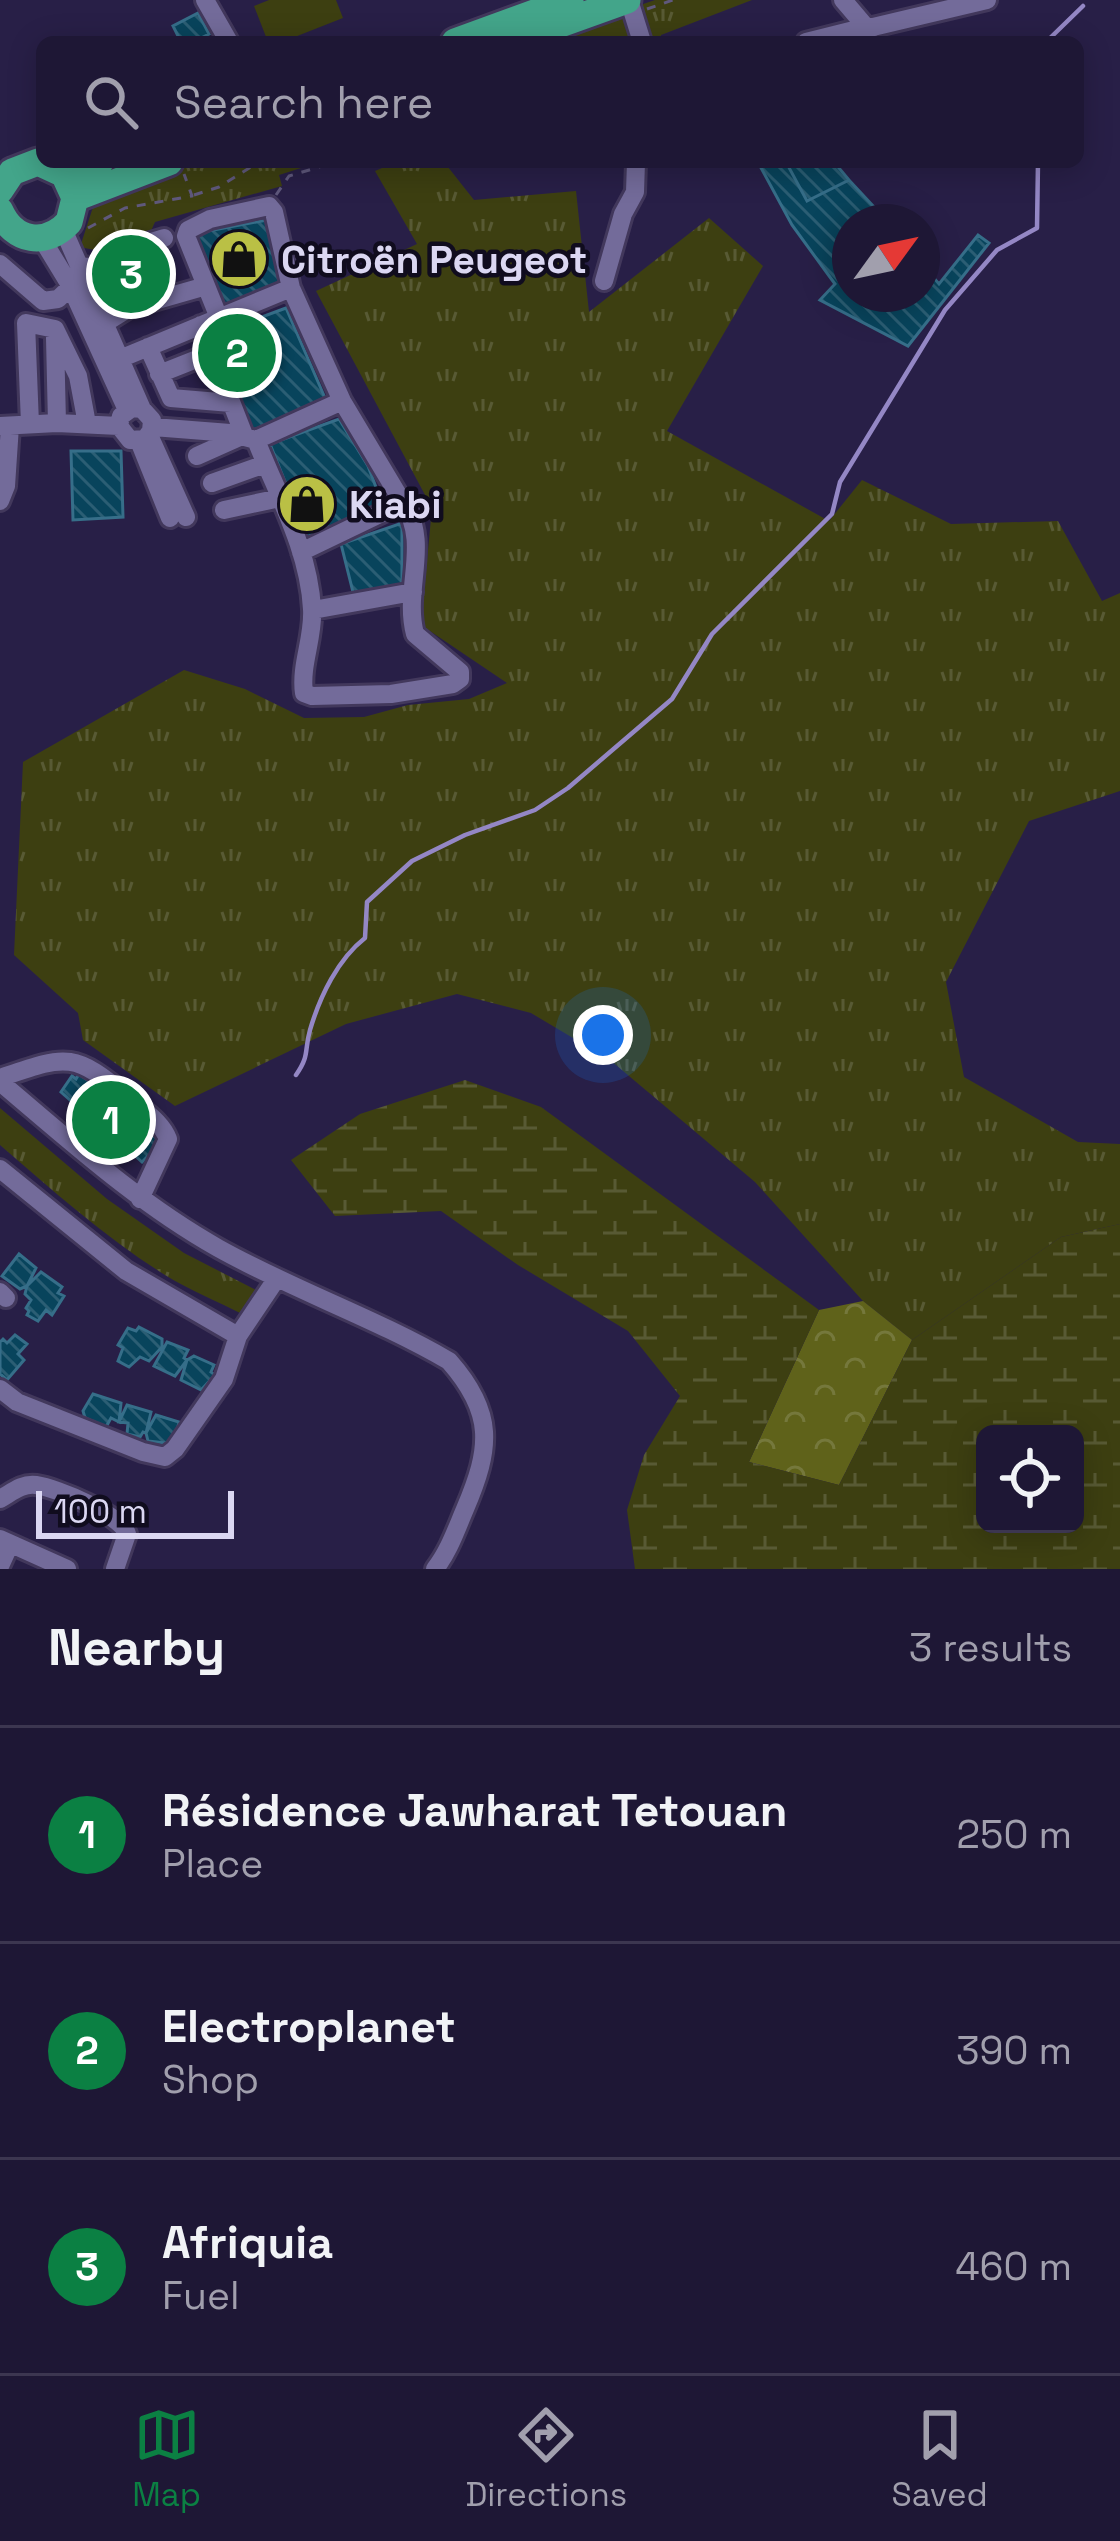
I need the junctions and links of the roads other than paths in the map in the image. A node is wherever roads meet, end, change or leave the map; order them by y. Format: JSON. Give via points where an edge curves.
{"nodes":[{"id":1,"x":205,"y":0,"type":"edge"},
{"id":2,"x":570,"y":0,"type":"edge"},
{"id":3,"x":628,"y":0,"type":"edge"},
{"id":4,"x":843,"y":0,"type":"edge"},
{"id":5,"x":987,"y":0,"type":"edge"},
{"id":6,"x":867,"y":34,"type":"edge"},
{"id":7,"x":226,"y":36,"type":"edge"},
{"id":8,"x":471,"y":36,"type":"edge"},
{"id":9,"x":527,"y":36,"type":"edge"},
{"id":10,"x":640,"y":36,"type":"edge"},
{"id":11,"x":36,"y":162,"type":"edge"},
{"id":12,"x":46,"y":168,"type":"edge"},
{"id":13,"x":92,"y":168,"type":"edge"},
{"id":14,"x":161,"y":168,"type":"edge"},
{"id":15,"x":636,"y":168,"type":"edge"},
{"id":16,"x":1,"y":183,"type":"edge"},
{"id":17,"x":69,"y":186,"type":"junction"},
{"id":18,"x":1,"y":218,"type":"edge"},
{"id":19,"x":64,"y":232,"type":"junction"},
{"id":20,"x":164,"y":238,"type":"dead end"},
{"id":21,"x":0,"y":264,"type":"edge"},
{"id":22,"x":106,"y":266,"type":"junction"},
{"id":23,"x":78,"y":276,"type":"junction"},
{"id":24,"x":604,"y":281,"type":"dead end"},
{"id":25,"x":206,"y":286,"type":"junction"},
{"id":26,"x":291,"y":288,"type":"junction"},
{"id":27,"x":129,"y":308,"type":"junction"},
{"id":28,"x":210,"y":322,"type":"junction"},
{"id":29,"x":98,"y":327,"type":"junction"},
{"id":30,"x":55,"y":328,"type":"junction"},
{"id":31,"x":148,"y":347,"type":"junction"},
{"id":32,"x":212,"y":353,"type":"junction"},
{"id":33,"x":122,"y":358,"type":"junction"},
{"id":34,"x":160,"y":374,"type":"junction"},
{"id":35,"x":222,"y":380,"type":"junction"},
{"id":36,"x":183,"y":400,"type":"junction"},
{"id":37,"x":342,"y":401,"type":"junction"},
{"id":38,"x":231,"y":403,"type":"junction"},
{"id":39,"x":56,"y":423,"type":"junction"},
{"id":40,"x":30,"y":424,"type":"junction"},
{"id":41,"x":87,"y":424,"type":"junction"},
{"id":42,"x":138,"y":425,"type":"junction"},
{"id":43,"x":5,"y":426,"type":"edge"},
{"id":44,"x":250,"y":437,"type":"junction"},
{"id":45,"x":197,"y":456,"type":"dead end"},
{"id":46,"x":265,"y":464,"type":"junction"},
{"id":47,"x":212,"y":483,"type":"dead end"},
{"id":48,"x":280,"y":498,"type":"junction"},
{"id":49,"x":0,"y":502,"type":"edge"},
{"id":50,"x":403,"y":502,"type":"junction"},
{"id":51,"x":224,"y":510,"type":"dead end"},
{"id":52,"x":178,"y":518,"type":"dead end"},
{"id":53,"x":302,"y":552,"type":"junction"},
{"id":54,"x":412,"y":592,"type":"junction"},
{"id":55,"x":313,"y":610,"type":"junction"},
{"id":56,"x":0,"y":1080,"type":"edge"},
{"id":57,"x":0,"y":1169,"type":"edge"},
{"id":58,"x":140,"y":1199,"type":"junction"},
{"id":59,"x":278,"y":1278,"type":"junction"},
{"id":60,"x":238,"y":1336,"type":"junction"},
{"id":61,"x":0,"y":1389,"type":"edge"},
{"id":62,"x":8,"y":1407,"type":"edge"},
{"id":63,"x":0,"y":1499,"type":"edge"},
{"id":64,"x":5,"y":1542,"type":"edge"},
{"id":65,"x":441,"y":1565,"type":"edge"},
{"id":66,"x":0,"y":1566,"type":"edge"},
{"id":67,"x":67,"y":1569,"type":"edge"},
{"id":68,"x":115,"y":1569,"type":"edge"}],
"edges":[{"from":1,"to":7,"type":"street"},
{"from":2,"to":8,"type":"highway"},
{"from":3,"to":9,"type":"highway"},
{"from":3,"to":10,"type":"street"},
{"from":4,"to":6,"type":"street"},
{"from":5,"to":6,"type":"street"},
{"from":11,"to":16,"type":"highway"},
{"from":12,"to":17,"type":"highway"},
{"from":13,"to":17,"type":"highway"},
{"from":14,"to":17,"type":"highway"},
{"from":15,"to":24,"type":"street"},
{"from":17,"to":19,"type":"highway","via":[[74,211]]},
{"from":18,"to":19,"type":"highway","via":[[22,236]]},
{"from":19,"to":23,"type":"street"},
{"from":20,"to":22,"type":"street"},
{"from":21,"to":23,"type":"street","via":[[43,301],[58,298]]},
{"from":22,"to":23,"type":"street"},
{"from":22,"to":27,"type":"street","via":[[132,277]]},
{"from":23,"to":29,"type":"street"},
{"from":25,"to":26,"type":"street","via":[[188,230],[265,205]]},
{"from":25,"to":27,"type":"street"},
{"from":25,"to":28,"type":"street"},
{"from":26,"to":28,"type":"street"},
{"from":26,"to":37,"type":"street"},
{"from":27,"to":29,"type":"street"},
{"from":28,"to":31,"type":"street"},
{"from":28,"to":32,"type":"street"},
{"from":29,"to":33,"type":"street"},
{"from":29,"to":42,"type":"street"},
{"from":30,"to":39,"type":"street"},
{"from":30,"to":40,"type":"street","via":[[26,322]]},
{"from":30,"to":41,"type":"street","via":[[78,376]]},
{"from":31,"to":33,"type":"street"},
{"from":31,"to":34,"type":"street"},
{"from":32,"to":34,"type":"street"},
{"from":32,"to":35,"type":"street"},
{"from":33,"to":42,"type":"street"},
{"from":34,"to":36,"type":"street","via":[[171,398]]},
{"from":35,"to":36,"type":"street"},
{"from":35,"to":38,"type":"street"},
{"from":36,"to":38,"type":"street"},
{"from":37,"to":44,"type":"street"},
{"from":37,"to":50,"type":"street"},
{"from":38,"to":44,"type":"street"},
{"from":39,"to":40,"type":"street"},
{"from":39,"to":41,"type":"street"},
{"from":40,"to":43,"type":"street"},
{"from":41,"to":42,"type":"street"},
{"from":42,"to":44,"type":"street"},
{"from":42,"to":52,"type":"street"},
{"from":43,"to":49,"type":"street"},
{"from":44,"to":45,"type":"street"},
{"from":44,"to":46,"type":"street"},
{"from":46,"to":47,"type":"street"},
{"from":46,"to":48,"type":"street"},
{"from":48,"to":51,"type":"street"},
{"from":48,"to":53,"type":"street"},
{"from":50,"to":53,"type":"street"},
{"from":50,"to":54,"type":"street","via":[[416,530]]},
{"from":53,"to":55,"type":"street"},
{"from":54,"to":55,"type":"street"},
{"from":54,"to":55,"type":"street","via":[[415,634],[460,672],[453,684],[308,695]]},
{"from":56,"to":58,"type":"street"},
{"from":56,"to":58,"type":"street","via":[[76,1060],[160,1125],[167,1139]]},
{"from":57,"to":60,"type":"street","via":[[125,1271]]},
{"from":58,"to":59,"type":"street"},
{"from":59,"to":60,"type":"street"},
{"from":59,"to":65,"type":"street","via":[[421,1345],[470,1385],[486,1447]]},
{"from":60,"to":62,"type":"street","via":[[224,1379],[165,1456]]},
{"from":61,"to":62,"type":"street"},
{"from":63,"to":68,"type":"street","via":[[37,1485],[119,1520],[127,1534]]},
{"from":64,"to":66,"type":"street"},
{"from":64,"to":67,"type":"street"}]}
